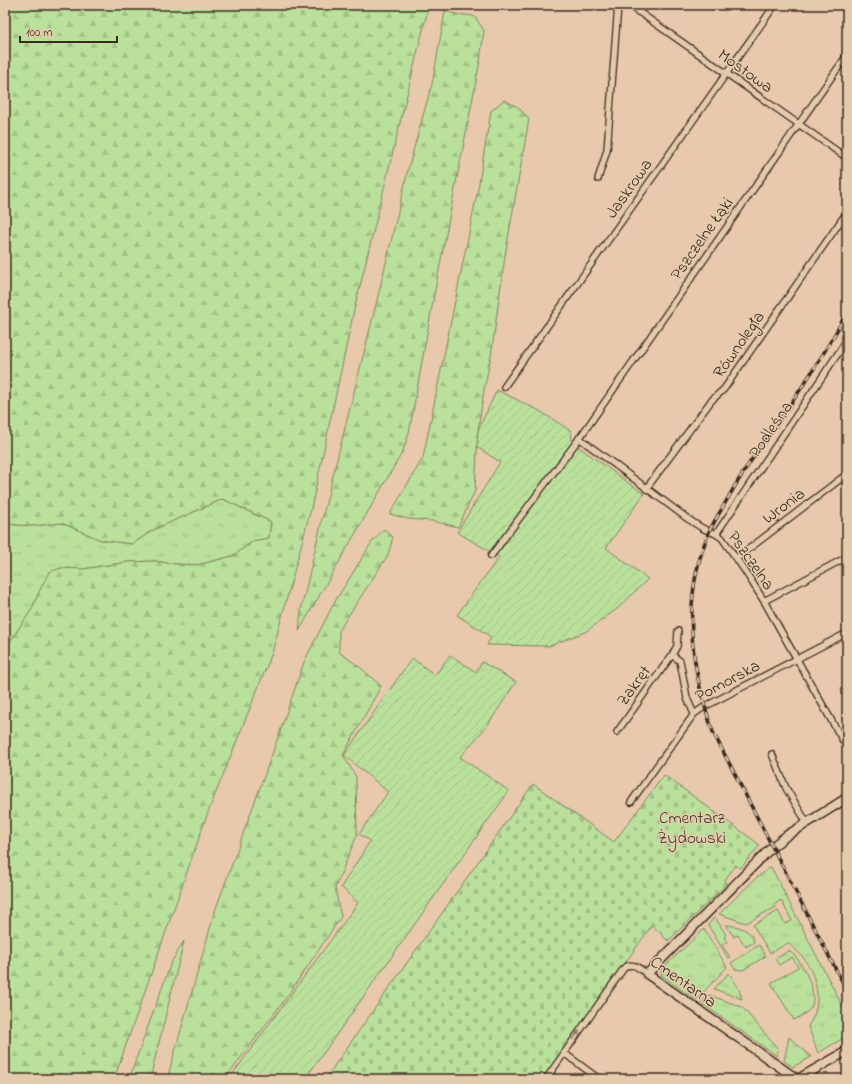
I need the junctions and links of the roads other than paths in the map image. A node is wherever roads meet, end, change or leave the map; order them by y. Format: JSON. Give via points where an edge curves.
{"nodes":[{"id":1,"x":618,"y":5,"type":"edge"},
{"id":2,"x":629,"y":5,"type":"edge"},
{"id":3,"x":643,"y":5,"type":"edge"},
{"id":4,"x":775,"y":5,"type":"edge"},
{"id":5,"x":638,"y":12,"type":"junction"},
{"id":6,"x":847,"y":55,"type":"edge"},
{"id":7,"x":726,"y":73,"type":"junction"},
{"id":8,"x":798,"y":124,"type":"junction"},
{"id":9,"x":847,"y":158,"type":"edge"},
{"id":10,"x":598,"y":180,"type":"dead end"},
{"id":11,"x":847,"y":212,"type":"edge"},
{"id":12,"x":847,"y":339,"type":"edge"},
{"id":13,"x":504,"y":387,"type":"dead end"},
{"id":14,"x":579,"y":438,"type":"junction"},
{"id":15,"x":847,"y":474,"type":"edge"},
{"id":16,"x":646,"y":489,"type":"junction"},
{"id":17,"x":716,"y":534,"type":"junction"},
{"id":18,"x":491,"y":556,"type":"dead end"},
{"id":19,"x":847,"y":556,"type":"edge"},
{"id":20,"x":737,"y":558,"type":"junction"},
{"id":21,"x":764,"y":601,"type":"junction"},
{"id":22,"x":678,"y":631,"type":"dead end"},
{"id":23,"x":847,"y":633,"type":"edge"},
{"id":24,"x":672,"y":655,"type":"junction"},
{"id":25,"x":797,"y":660,"type":"junction"},
{"id":26,"x":694,"y":714,"type":"junction"},
{"id":27,"x":617,"y":732,"type":"dead end"},
{"id":28,"x":847,"y":748,"type":"edge"},
{"id":29,"x":772,"y":754,"type":"dead end"},
{"id":30,"x":847,"y":798,"type":"edge"},
{"id":31,"x":631,"y":802,"type":"dead end"},
{"id":32,"x":807,"y":823,"type":"junction"},
{"id":33,"x":647,"y":974,"type":"junction"},
{"id":34,"x":847,"y":1051,"type":"edge"},
{"id":35,"x":564,"y":1053,"type":"junction"},
{"id":36,"x":546,"y":1079,"type":"edge"},
{"id":37,"x":599,"y":1079,"type":"edge"},
{"id":38,"x":797,"y":1079,"type":"edge"}],
"edges":[{"from":1,"to":10,"type":"street","via":[[607,150]]},
{"from":2,"to":5,"type":"street","name":"Mostowa"},
{"from":3,"to":5,"type":"street"},
{"from":4,"to":7,"type":"street","name":"Jaskrowa"},
{"from":5,"to":7,"type":"street","name":"Mostowa"},
{"from":6,"to":8,"type":"street","name":"Pszczelne Łąki"},
{"from":7,"to":8,"type":"street","name":"Mostowa"},
{"from":7,"to":13,"type":"street","name":"Jaskrowa"},
{"from":8,"to":9,"type":"street","name":"Mostowa"},
{"from":8,"to":14,"type":"street","name":"Pszczelne Łąki"},
{"from":11,"to":16,"type":"street","name":"Równoległa","via":[[724,389],[711,401]]},
{"from":12,"to":17,"type":"street","name":"Podleśna"},
{"from":14,"to":16,"type":"street","name":"Pszczelna"},
{"from":14,"to":18,"type":"street","name":"Pszczelne Łąki"},
{"from":15,"to":20,"type":"street","name":"Wronia"},
{"from":16,"to":17,"type":"street","name":"Pszczelna","via":[[695,524]]},
{"from":17,"to":20,"type":"street","name":"Pszczelna"},
{"from":19,"to":21,"type":"street"},
{"from":20,"to":21,"type":"street","name":"Pszczelna"},
{"from":21,"to":25,"type":"street","name":"Pszczelna"},
{"from":22,"to":24,"type":"street","name":"Zakręt","via":[[677,646]]},
{"from":23,"to":25,"type":"street","name":"Pomorska"},
{"from":24,"to":26,"type":"street","via":[[678,658],[681,664],[687,698]]},
{"from":24,"to":27,"type":"street","name":"Zakręt"},
{"from":25,"to":26,"type":"street","name":"Pomorska"},
{"from":25,"to":28,"type":"street","name":"Pszczelna"},
{"from":26,"to":31,"type":"street","name":"Pomorska"},
{"from":29,"to":32,"type":"street","via":[[786,788]]},
{"from":30,"to":32,"type":"street"},
{"from":32,"to":33,"type":"street","via":[[772,847]]},
{"from":35,"to":33,"type":"street","name":"Cmentarna","one_way":true,"via":[[624,968],[632,965]]},
{"from":33,"to":38,"type":"street","name":"Cmentarna"},
{"from":34,"to":38,"type":"street"},
{"from":35,"to":36,"type":"street","name":"Cmentarna"},
{"from":35,"to":37,"type":"street"}]}
